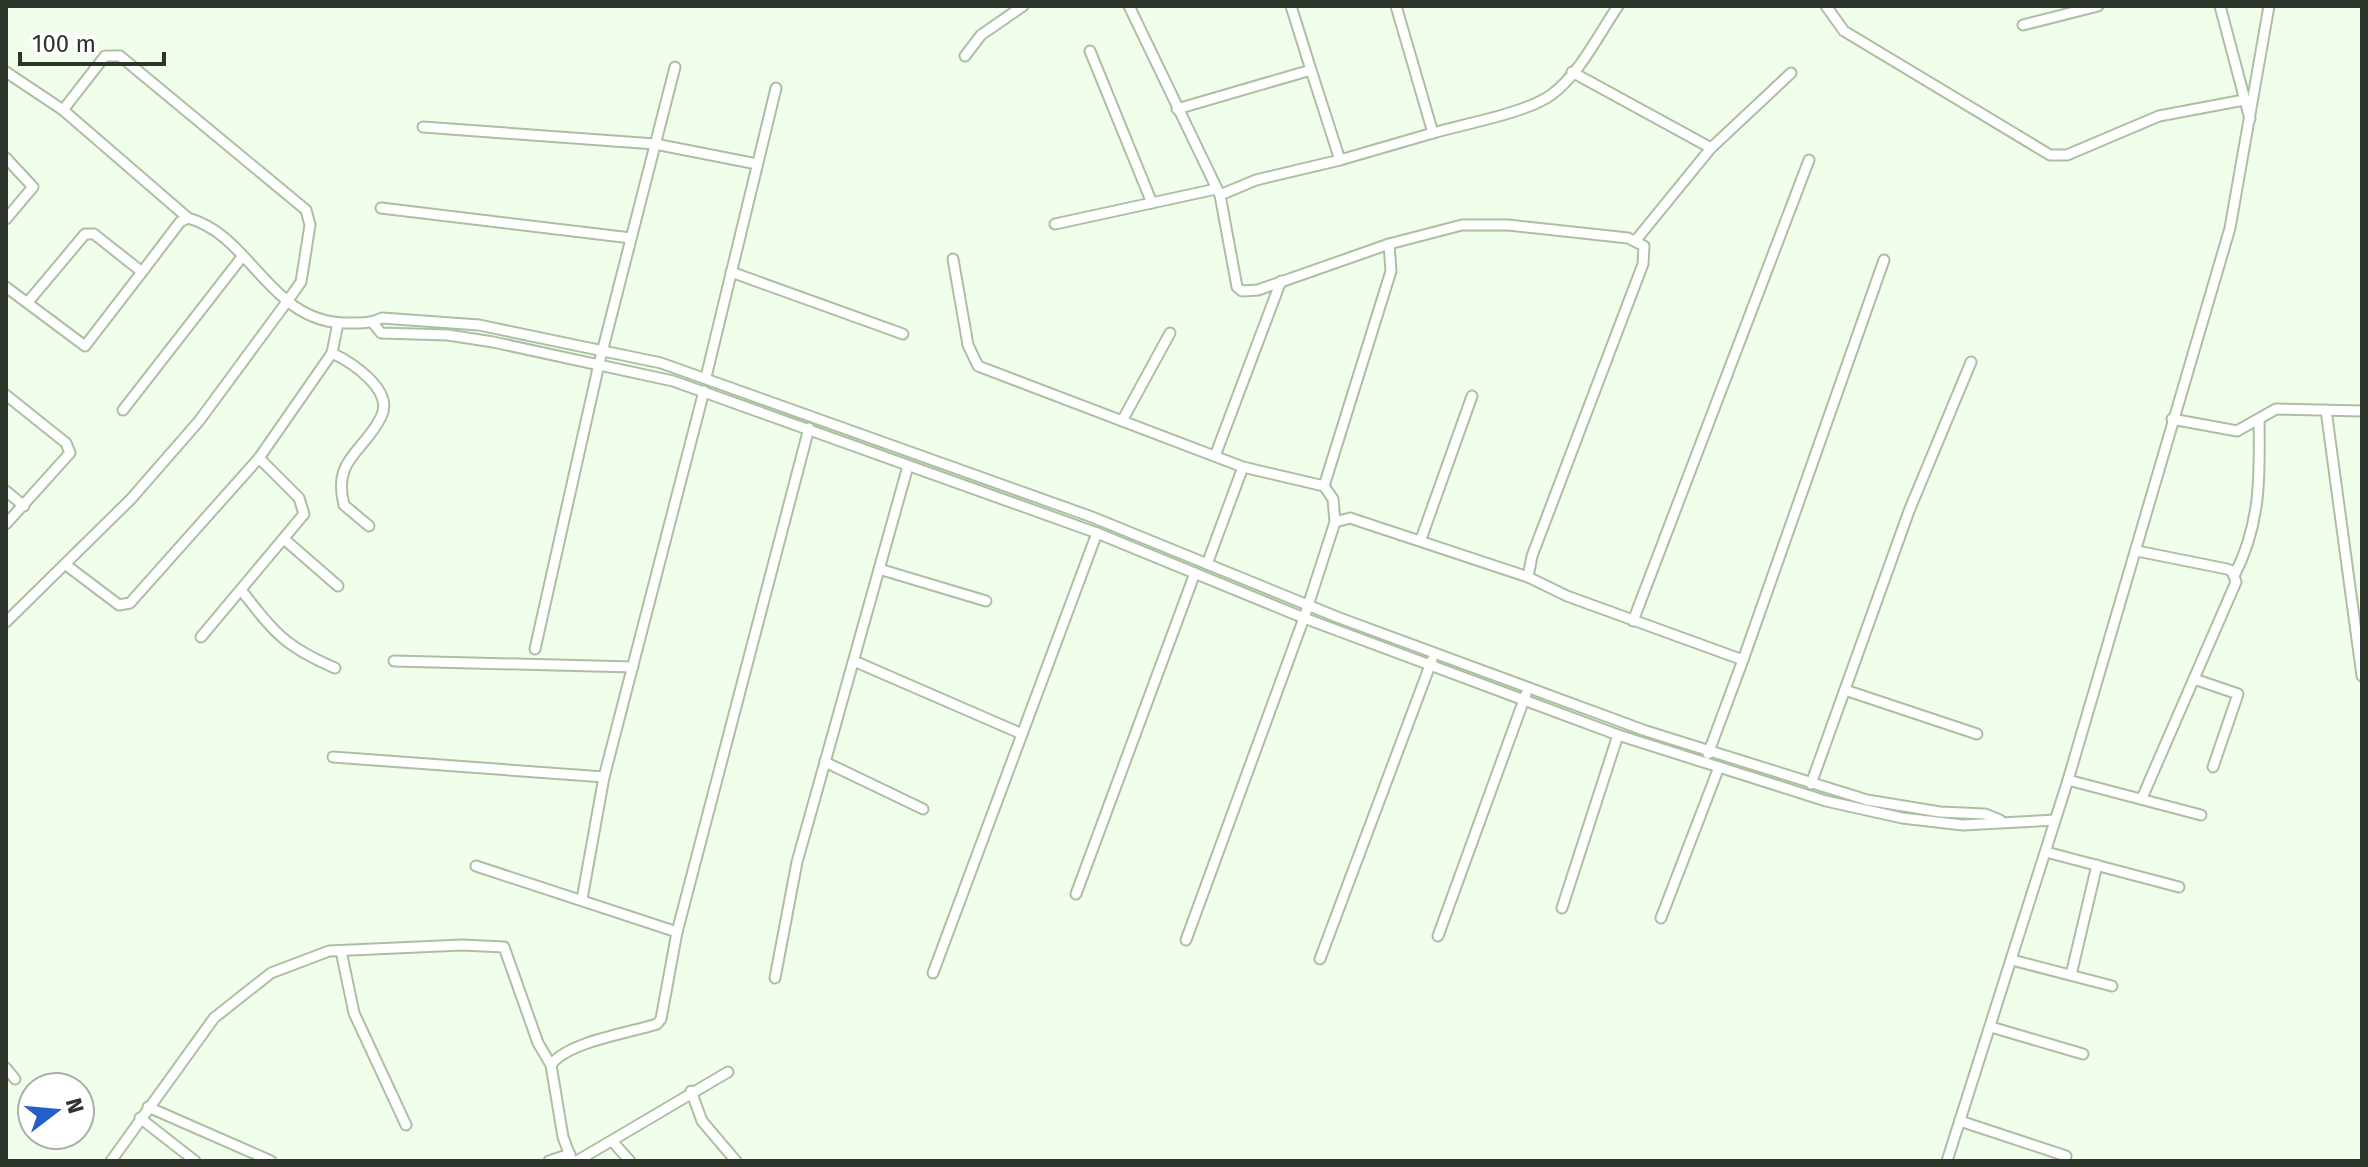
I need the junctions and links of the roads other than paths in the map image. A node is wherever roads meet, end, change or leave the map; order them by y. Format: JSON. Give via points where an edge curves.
{"nodes":[{"id":1,"x":1023,"y":6,"type":"edge"},
{"id":2,"x":1129,"y":6,"type":"edge"},
{"id":3,"x":1291,"y":6,"type":"edge"},
{"id":4,"x":1396,"y":6,"type":"edge"},
{"id":5,"x":1618,"y":6,"type":"edge"},
{"id":6,"x":1826,"y":6,"type":"edge"},
{"id":7,"x":2098,"y":6,"type":"edge"},
{"id":8,"x":2220,"y":6,"type":"edge"},
{"id":9,"x":2269,"y":6,"type":"edge"},
{"id":10,"x":2023,"y":25,"type":"dead end"},
{"id":11,"x":1090,"y":51,"type":"dead end"},
{"id":12,"x":965,"y":56,"type":"dead end"},
{"id":13,"x":675,"y":67,"type":"dead end"},
{"id":14,"x":1311,"y":70,"type":"junction"},
{"id":15,"x":6,"y":72,"type":"edge"},
{"id":16,"x":1572,"y":72,"type":"junction"},
{"id":17,"x":1791,"y":73,"type":"dead end"},
{"id":18,"x":776,"y":88,"type":"dead end"},
{"id":19,"x":2244,"y":100,"type":"junction"},
{"id":20,"x":1177,"y":109,"type":"junction"},
{"id":21,"x":63,"y":110,"type":"junction"},
{"id":22,"x":2251,"y":122,"type":"junction"},
{"id":23,"x":423,"y":127,"type":"dead end"},
{"id":24,"x":1433,"y":133,"type":"junction"},
{"id":25,"x":655,"y":144,"type":"junction"},
{"id":26,"x":1711,"y":148,"type":"junction"},
{"id":27,"x":6,"y":158,"type":"edge"},
{"id":28,"x":1340,"y":160,"type":"junction"},
{"id":29,"x":1809,"y":160,"type":"dead end"},
{"id":30,"x":757,"y":164,"type":"junction"},
{"id":31,"x":1218,"y":192,"type":"junction"},
{"id":32,"x":1152,"y":203,"type":"junction"},
{"id":33,"x":381,"y":208,"type":"dead end"},
{"id":34,"x":188,"y":218,"type":"junction"},
{"id":35,"x":6,"y":219,"type":"edge"},
{"id":36,"x":1055,"y":224,"type":"dead end"},
{"id":37,"x":631,"y":238,"type":"junction"},
{"id":38,"x":1636,"y":240,"type":"junction"},
{"id":39,"x":1389,"y":244,"type":"junction"},
{"id":40,"x":242,"y":257,"type":"junction"},
{"id":41,"x":953,"y":259,"type":"dead end"},
{"id":42,"x":1884,"y":260,"type":"dead end"},
{"id":43,"x":142,"y":272,"type":"junction"},
{"id":44,"x":731,"y":272,"type":"junction"},
{"id":45,"x":1281,"y":281,"type":"junction"},
{"id":46,"x":6,"y":287,"type":"edge"},
{"id":47,"x":28,"y":302,"type":"junction"},
{"id":48,"x":286,"y":303,"type":"junction"},
{"id":49,"x":338,"y":323,"type":"junction"},
{"id":50,"x":373,"y":323,"type":"junction"},
{"id":51,"x":498,"y":328,"type":"junction"},
{"id":52,"x":1170,"y":333,"type":"dead end"},
{"id":53,"x":903,"y":334,"type":"dead end"},
{"id":54,"x":493,"y":342,"type":"junction"},
{"id":55,"x":603,"y":350,"type":"junction"},
{"id":56,"x":332,"y":353,"type":"junction"},
{"id":57,"x":1971,"y":362,"type":"dead end"},
{"id":58,"x":599,"y":364,"type":"junction"},
{"id":59,"x":706,"y":377,"type":"junction"},
{"id":60,"x":704,"y":391,"type":"junction"},
{"id":61,"x":6,"y":395,"type":"edge"},
{"id":62,"x":1472,"y":396,"type":"dead end"},
{"id":63,"x":761,"y":397,"type":"junction"},
{"id":64,"x":757,"y":409,"type":"junction"},
{"id":65,"x":123,"y":410,"type":"dead end"},
{"id":66,"x":2326,"y":410,"type":"junction"},
{"id":67,"x":2362,"y":411,"type":"edge"},
{"id":68,"x":2172,"y":419,"type":"junction"},
{"id":69,"x":2259,"y":419,"type":"junction"},
{"id":70,"x":1122,"y":421,"type":"junction"},
{"id":71,"x":809,"y":428,"type":"junction"},
{"id":72,"x":1215,"y":456,"type":"junction"},
{"id":73,"x":259,"y":458,"type":"junction"},
{"id":74,"x":935,"y":461,"type":"junction"},
{"id":75,"x":908,"y":466,"type":"junction"},
{"id":76,"x":1243,"y":467,"type":"junction"},
{"id":77,"x":929,"y":474,"type":"junction"},
{"id":78,"x":1324,"y":486,"type":"junction"},
{"id":79,"x":6,"y":491,"type":"edge"},
{"id":80,"x":24,"y":506,"type":"junction"},
{"id":81,"x":1335,"y":522,"type":"junction"},
{"id":82,"x":6,"y":524,"type":"edge"},
{"id":83,"x":369,"y":526,"type":"dead end"},
{"id":84,"x":1097,"y":533,"type":"junction"},
{"id":85,"x":284,"y":539,"type":"junction"},
{"id":86,"x":1421,"y":539,"type":"junction"},
{"id":87,"x":2137,"y":551,"type":"junction"},
{"id":88,"x":1207,"y":564,"type":"junction"},
{"id":89,"x":66,"y":565,"type":"junction"},
{"id":90,"x":879,"y":569,"type":"junction"},
{"id":91,"x":1195,"y":573,"type":"junction"},
{"id":92,"x":2234,"y":576,"type":"junction"},
{"id":93,"x":1528,"y":577,"type":"junction"},
{"id":94,"x":338,"y":586,"type":"dead end"},
{"id":95,"x":241,"y":590,"type":"junction"},
{"id":96,"x":986,"y":601,"type":"dead end"},
{"id":97,"x":1306,"y":605,"type":"junction"},
{"id":98,"x":1304,"y":618,"type":"junction"},
{"id":99,"x":1633,"y":621,"type":"junction"},
{"id":100,"x":6,"y":622,"type":"edge"},
{"id":101,"x":201,"y":637,"type":"dead end"},
{"id":102,"x":535,"y":649,"type":"dead end"},
{"id":103,"x":1434,"y":653,"type":"junction"},
{"id":104,"x":2360,"y":659,"type":"edge"},
{"id":105,"x":1743,"y":660,"type":"junction"},
{"id":106,"x":394,"y":661,"type":"dead end"},
{"id":107,"x":854,"y":661,"type":"junction"},
{"id":108,"x":1430,"y":665,"type":"junction"},
{"id":109,"x":633,"y":667,"type":"junction"},
{"id":110,"x":335,"y":668,"type":"dead end"},
{"id":111,"x":2362,"y":676,"type":"edge"},
{"id":112,"x":2194,"y":679,"type":"junction"},
{"id":113,"x":1529,"y":687,"type":"junction"},
{"id":114,"x":1845,"y":690,"type":"junction"},
{"id":115,"x":1525,"y":699,"type":"junction"},
{"id":116,"x":1022,"y":734,"type":"junction"},
{"id":117,"x":1977,"y":734,"type":"dead end"},
{"id":118,"x":1618,"y":735,"type":"junction"},
{"id":119,"x":1709,"y":751,"type":"junction"},
{"id":120,"x":333,"y":757,"type":"dead end"},
{"id":121,"x":825,"y":762,"type":"junction"},
{"id":122,"x":1706,"y":763,"type":"junction"},
{"id":123,"x":1719,"y":767,"type":"junction"},
{"id":124,"x":2213,"y":767,"type":"dead end"},
{"id":125,"x":604,"y":777,"type":"junction"},
{"id":126,"x":2068,"y":780,"type":"junction"},
{"id":127,"x":1811,"y":784,"type":"junction"},
{"id":128,"x":2142,"y":798,"type":"junction"},
{"id":129,"x":923,"y":809,"type":"dead end"},
{"id":130,"x":2201,"y":815,"type":"dead end"},
{"id":131,"x":2000,"y":820,"type":"junction"},
{"id":132,"x":2055,"y":820,"type":"junction"},
{"id":133,"x":2046,"y":852,"type":"junction"},
{"id":134,"x":2097,"y":865,"type":"junction"},
{"id":135,"x":476,"y":866,"type":"dead end"},
{"id":136,"x":2179,"y":887,"type":"dead end"},
{"id":137,"x":1076,"y":894,"type":"dead end"},
{"id":138,"x":582,"y":899,"type":"junction"},
{"id":139,"x":1562,"y":908,"type":"dead end"},
{"id":140,"x":1661,"y":918,"type":"dead end"},
{"id":141,"x":677,"y":932,"type":"junction"},
{"id":142,"x":1438,"y":936,"type":"dead end"},
{"id":143,"x":1186,"y":940,"type":"dead end"},
{"id":144,"x":341,"y":951,"type":"junction"},
{"id":145,"x":1320,"y":959,"type":"dead end"},
{"id":146,"x":2012,"y":960,"type":"junction"},
{"id":147,"x":933,"y":973,"type":"dead end"},
{"id":148,"x":2071,"y":975,"type":"junction"},
{"id":149,"x":775,"y":978,"type":"dead end"},
{"id":150,"x":2112,"y":986,"type":"dead end"},
{"id":151,"x":1991,"y":1027,"type":"junction"},
{"id":152,"x":2083,"y":1054,"type":"dead end"},
{"id":153,"x":551,"y":1065,"type":"junction"},
{"id":154,"x":6,"y":1068,"type":"edge"},
{"id":155,"x":728,"y":1072,"type":"dead end"},
{"id":156,"x":15,"y":1079,"type":"dead end"},
{"id":157,"x":691,"y":1091,"type":"junction"},
{"id":158,"x":148,"y":1107,"type":"junction"},
{"id":159,"x":140,"y":1118,"type":"junction"},
{"id":160,"x":1960,"y":1121,"type":"junction"},
{"id":161,"x":406,"y":1125,"type":"dead end"},
{"id":162,"x":612,"y":1141,"type":"junction"},
{"id":163,"x":2066,"y":1156,"type":"dead end"},
{"id":164,"x":573,"y":1159,"type":"edge"},
{"id":165,"x":111,"y":1161,"type":"edge"},
{"id":166,"x":195,"y":1161,"type":"edge"},
{"id":167,"x":271,"y":1161,"type":"edge"},
{"id":168,"x":549,"y":1161,"type":"edge"},
{"id":169,"x":630,"y":1161,"type":"edge"},
{"id":170,"x":736,"y":1161,"type":"edge"},
{"id":171,"x":1947,"y":1161,"type":"edge"}],
"edges":[{"from":1,"to":12,"type":"street","via":[[981,35]]},
{"from":2,"to":20,"type":"street"},
{"from":3,"to":14,"type":"street"},
{"from":4,"to":24,"type":"street"},
{"from":5,"to":16,"type":"street"},
{"from":6,"to":19,"type":"street","via":[[1844,31],[2050,155],[2067,155],[2159,116]]},
{"from":7,"to":10,"type":"street"},
{"from":8,"to":19,"type":"street"},
{"from":9,"to":22,"type":"street"},
{"from":11,"to":32,"type":"street"},
{"from":13,"to":25,"type":"street"},
{"from":14,"to":20,"type":"street"},
{"from":14,"to":28,"type":"street"},
{"from":15,"to":21,"type":"street"},
{"from":16,"to":24,"type":"street","via":[[1538,102]]},
{"from":16,"to":26,"type":"street"},
{"from":17,"to":26,"type":"street"},
{"from":18,"to":30,"type":"street"},
{"from":19,"to":22,"type":"street"},
{"from":20,"to":31,"type":"street"},
{"from":21,"to":34,"type":"street"},
{"from":21,"to":48,"type":"street","via":[[105,56],[120,56],[306,210],[310,225],[301,282]]},
{"from":22,"to":68,"type":"street","via":[[2230,228]]},
{"from":23,"to":25,"type":"street"},
{"from":24,"to":28,"type":"street"},
{"from":25,"to":30,"type":"street"},
{"from":25,"to":37,"type":"street"},
{"from":26,"to":38,"type":"street"},
{"from":27,"to":35,"type":"street","via":[[33,182]]},
{"from":28,"to":31,"type":"street"},
{"from":29,"to":99,"type":"street"},
{"from":30,"to":44,"type":"street"},
{"from":31,"to":32,"type":"street"},
{"from":31,"to":45,"type":"street","via":[[1237,287],[1249,292]]},
{"from":32,"to":36,"type":"street"},
{"from":33,"to":37,"type":"street"},
{"from":34,"to":40,"type":"street","via":[[218,233]]},
{"from":34,"to":43,"type":"street"},
{"from":37,"to":55,"type":"street"},
{"from":38,"to":39,"type":"street","via":[[1487,225],[1439,230]]},
{"from":38,"to":93,"type":"street","via":[[1644,246],[1643,264]]},
{"from":39,"to":45,"type":"street"},
{"from":39,"to":78,"type":"street","via":[[1391,271]]},
{"from":40,"to":48,"type":"street"},
{"from":40,"to":65,"type":"street"},
{"from":41,"to":70,"type":"street","via":[[968,345],[978,366]]},
{"from":42,"to":105,"type":"street"},
{"from":43,"to":47,"type":"street","via":[[94,234],[85,234]]},
{"from":43,"to":47,"type":"street","via":[[85,346]]},
{"from":44,"to":53,"type":"street"},
{"from":44,"to":59,"type":"street"},
{"from":45,"to":72,"type":"street"},
{"from":46,"to":47,"type":"street"},
{"from":48,"to":49,"type":"street"},
{"from":48,"to":89,"type":"street","via":[[199,421]]},
{"from":49,"to":50,"type":"street"},
{"from":49,"to":56,"type":"street"},
{"from":50,"to":51,"type":"street","via":[[382,318],[415,319]]},
{"from":50,"to":54,"type":"street","via":[[381,333]]},
{"from":51,"to":54,"type":"street"},
{"from":51,"to":55,"type":"street"},
{"from":52,"to":70,"type":"street"},
{"from":54,"to":58,"type":"street"},
{"from":55,"to":58,"type":"street"},
{"from":55,"to":59,"type":"street"},
{"from":56,"to":73,"type":"street"},
{"from":56,"to":83,"type":"street","via":[[369,380],[383,404],[382,416],[342,476],[344,505]]},
{"from":57,"to":114,"type":"street","via":[[1909,511]]},
{"from":58,"to":60,"type":"street"},
{"from":58,"to":102,"type":"street"},
{"from":59,"to":63,"type":"street"},
{"from":60,"to":64,"type":"street"},
{"from":60,"to":109,"type":"street"},
{"from":61,"to":80,"type":"street","via":[[70,449],[69,459]]},
{"from":62,"to":86,"type":"street"},
{"from":63,"to":64,"type":"street"},
{"from":63,"to":74,"type":"street"},
{"from":64,"to":71,"type":"street"},
{"from":66,"to":67,"type":"street"},
{"from":66,"to":69,"type":"street","via":[[2276,409]]},
{"from":66,"to":104,"type":"street"},
{"from":68,"to":69,"type":"street","via":[[2237,431]]},
{"from":68,"to":87,"type":"street"},
{"from":69,"to":92,"type":"street","via":[[2259,507]]},
{"from":70,"to":72,"type":"street"},
{"from":71,"to":75,"type":"street"},
{"from":71,"to":141,"type":"street"},
{"from":72,"to":76,"type":"street"},
{"from":73,"to":85,"type":"street","via":[[304,506],[304,514]]},
{"from":73,"to":89,"type":"street","via":[[130,603],[119,605]]},
{"from":74,"to":77,"type":"street"},
{"from":74,"to":88,"type":"street"},
{"from":75,"to":77,"type":"street"},
{"from":75,"to":90,"type":"street"},
{"from":76,"to":78,"type":"street"},
{"from":76,"to":88,"type":"street"},
{"from":77,"to":84,"type":"street"},
{"from":78,"to":81,"type":"street","via":[[1333,499]]},
{"from":79,"to":80,"type":"street"},
{"from":80,"to":82,"type":"street"},
{"from":81,"to":86,"type":"street","via":[[1350,518]]},
{"from":81,"to":97,"type":"street"},
{"from":84,"to":91,"type":"street"},
{"from":84,"to":116,"type":"street"},
{"from":85,"to":94,"type":"street"},
{"from":85,"to":95,"type":"street"},
{"from":86,"to":93,"type":"street"},
{"from":87,"to":92,"type":"street","via":[[2227,569]]},
{"from":87,"to":126,"type":"street"},
{"from":88,"to":97,"type":"street"},
{"from":89,"to":100,"type":"street"},
{"from":90,"to":96,"type":"street"},
{"from":90,"to":107,"type":"street"},
{"from":91,"to":98,"type":"street"},
{"from":91,"to":137,"type":"street"},
{"from":92,"to":112,"type":"street","via":[[2234,589]]},
{"from":93,"to":99,"type":"street"},
{"from":95,"to":101,"type":"street"},
{"from":95,"to":110,"type":"street","via":[[279,639]]},
{"from":97,"to":98,"type":"street"},
{"from":97,"to":103,"type":"street"},
{"from":98,"to":108,"type":"street"},
{"from":98,"to":143,"type":"street"},
{"from":99,"to":105,"type":"street"},
{"from":103,"to":108,"type":"street"},
{"from":103,"to":113,"type":"street"},
{"from":104,"to":111,"type":"street"},
{"from":105,"to":119,"type":"street"},
{"from":106,"to":109,"type":"street"},
{"from":107,"to":116,"type":"street"},
{"from":107,"to":121,"type":"street"},
{"from":108,"to":115,"type":"street"},
{"from":108,"to":145,"type":"street"},
{"from":109,"to":125,"type":"street"},
{"from":112,"to":124,"type":"street","via":[[2238,694]]},
{"from":112,"to":128,"type":"street"},
{"from":113,"to":115,"type":"street"},
{"from":113,"to":119,"type":"street"},
{"from":114,"to":117,"type":"street"},
{"from":114,"to":127,"type":"street"},
{"from":115,"to":118,"type":"street"},
{"from":115,"to":142,"type":"street"},
{"from":116,"to":147,"type":"street"},
{"from":118,"to":122,"type":"street"},
{"from":118,"to":139,"type":"street"},
{"from":119,"to":122,"type":"street"},
{"from":119,"to":127,"type":"street"},
{"from":120,"to":125,"type":"street"},
{"from":121,"to":129,"type":"street"},
{"from":121,"to":149,"type":"street","via":[[797,862]]},
{"from":122,"to":123,"type":"street"},
{"from":123,"to":131,"type":"street","via":[[1826,801],[1902,818],[1979,826]]},
{"from":123,"to":140,"type":"street"},
{"from":125,"to":138,"type":"street"},
{"from":126,"to":128,"type":"street"},
{"from":126,"to":132,"type":"street"},
{"from":127,"to":131,"type":"street","via":[[1891,805]]},
{"from":128,"to":130,"type":"street"},
{"from":131,"to":132,"type":"street"},
{"from":132,"to":133,"type":"street"},
{"from":133,"to":134,"type":"street"},
{"from":133,"to":146,"type":"street"},
{"from":134,"to":136,"type":"street"},
{"from":134,"to":148,"type":"street"},
{"from":135,"to":138,"type":"street"},
{"from":138,"to":141,"type":"street"},
{"from":141,"to":153,"type":"street","via":[[657,1024],[576,1048],[556,1056]]},
{"from":144,"to":153,"type":"street","via":[[504,947]]},
{"from":144,"to":158,"type":"street","via":[[271,973],[214,1018]]},
{"from":144,"to":161,"type":"street","via":[[354,1013]]},
{"from":146,"to":148,"type":"street"},
{"from":146,"to":151,"type":"street"},
{"from":148,"to":150,"type":"street"},
{"from":151,"to":152,"type":"street"},
{"from":151,"to":160,"type":"street"},
{"from":153,"to":164,"type":"street"},
{"from":154,"to":156,"type":"street"},
{"from":155,"to":157,"type":"street"},
{"from":157,"to":162,"type":"street"},
{"from":157,"to":170,"type":"street","via":[[702,1121]]},
{"from":158,"to":159,"type":"street"},
{"from":158,"to":167,"type":"street"},
{"from":159,"to":165,"type":"street"},
{"from":159,"to":166,"type":"street"},
{"from":160,"to":163,"type":"street"},
{"from":160,"to":171,"type":"street"},
{"from":162,"to":164,"type":"street"},
{"from":162,"to":169,"type":"street"},
{"from":164,"to":168,"type":"street"}]}
